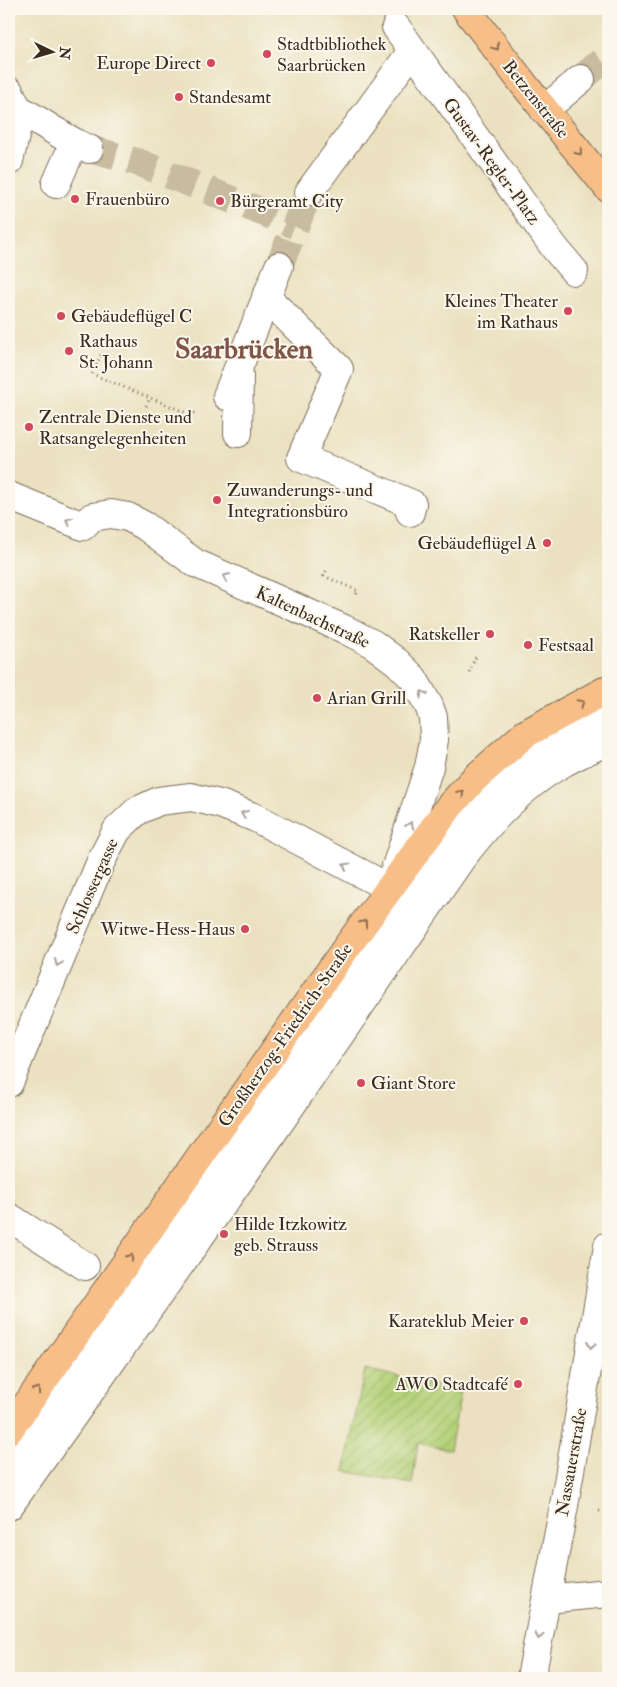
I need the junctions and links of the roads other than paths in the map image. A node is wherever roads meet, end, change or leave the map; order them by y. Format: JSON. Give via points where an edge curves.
{"nodes":[{"id":1,"x":466,"y":9,"type":"edge"},
{"id":2,"x":396,"y":27,"type":"dead end"},
{"id":3,"x":412,"y":50,"type":"junction"},
{"id":4,"x":581,"y":79,"type":"tunnel mouth"},
{"id":5,"x":13,"y":100,"type":"edge"},
{"id":6,"x":544,"y":110,"type":"junction"},
{"id":7,"x":9,"y":161,"type":"edge"},
{"id":8,"x":56,"y":184,"type":"dead end"},
{"id":9,"x":608,"y":188,"type":"edge"},
{"id":10,"x":309,"y":192,"type":"tunnel mouth"},
{"id":11,"x":279,"y":266,"type":"tunnel mouth"},
{"id":12,"x":574,"y":271,"type":"dead end"},
{"id":13,"x":266,"y":297,"type":"junction"},
{"id":14,"x":239,"y":368,"type":"junction"},
{"id":15,"x":227,"y":396,"type":"dead end"},
{"id":16,"x":238,"y":433,"type":"dead end"},
{"id":17,"x":9,"y":496,"type":"edge"},
{"id":18,"x":410,"y":512,"type":"dead end"},
{"id":19,"x":608,"y":689,"type":"edge"},
{"id":20,"x":608,"y":720,"type":"edge"},
{"id":21,"x":608,"y":741,"type":"edge"},
{"id":22,"x":389,"y":888,"type":"junction"},
{"id":23,"x":9,"y":1083,"type":"edge"},
{"id":24,"x":9,"y":1217,"type":"edge"},
{"id":25,"x":608,"y":1246,"type":"edge"},
{"id":26,"x":86,"y":1266,"type":"dead end"},
{"id":27,"x":9,"y":1430,"type":"edge"},
{"id":28,"x":9,"y":1472,"type":"edge"},
{"id":29,"x":9,"y":1506,"type":"edge"},
{"id":30,"x":608,"y":1593,"type":"edge"},
{"id":31,"x":546,"y":1599,"type":"junction"},
{"id":32,"x":531,"y":1678,"type":"edge"}],
"edges":[{"from":1,"to":6,"type":"main road","name":"Betzenstraße","one_way":true},
{"from":2,"to":3,"type":"street","name":"Gustav-Regler-Platz"},
{"from":3,"to":10,"type":"street"},
{"from":3,"to":12,"type":"street","name":"Gustav-Regler-Platz"},
{"from":4,"to":6,"type":"street"},
{"from":5,"to":7,"type":"street","via":[[17,128]]},
{"from":5,"to":8,"type":"street","via":[[81,146]]},
{"from":6,"to":9,"type":"main road","name":"Betzenstraße","one_way":true},
{"from":11,"to":13,"type":"street"},
{"from":13,"to":14,"type":"street"},
{"from":13,"to":18,"type":"street","via":[[339,369],[301,458],[412,504]]},
{"from":14,"to":15,"type":"street"},
{"from":14,"to":16,"type":"street"},
{"from":22,"to":17,"type":"street","name":"Kaltenbachstraße","one_way":true,"via":[[429,766],[434,740],[433,717],[413,678],[372,644],[195,564],[128,517],[111,514],[92,518],[83,526]]},
{"from":22,"to":19,"type":"main road","name":"Großherzog-Friedrich-Straße","one_way":true,"via":[[449,807],[501,754],[535,728]]},
{"from":20,"to":28,"type":"street","via":[[554,746],[515,770],[465,821]]},
{"from":21,"to":29,"type":"street","via":[[562,764],[529,786],[461,859],[242,1177]]},
{"from":22,"to":23,"type":"street","name":"Schlossergasse","one_way":true,"via":[[256,818],[220,804],[191,797],[159,801],[137,811],[117,830],[101,861]]},
{"from":27,"to":22,"type":"main road","name":"Großherzog-Friedrich-Straße","one_way":true},
{"from":24,"to":26,"type":"street"},
{"from":25,"to":31,"type":"street","name":"Nassauerstraße","one_way":true},
{"from":30,"to":31,"type":"street"},
{"from":31,"to":32,"type":"street","name":"Nassauerstraße","one_way":true}]}
